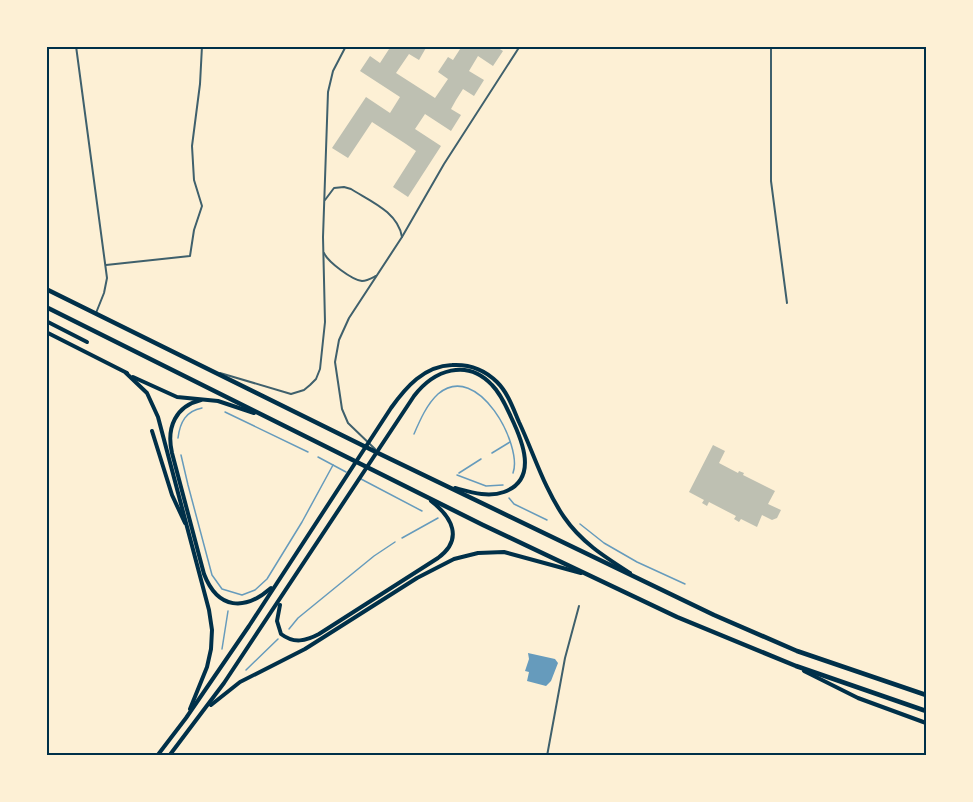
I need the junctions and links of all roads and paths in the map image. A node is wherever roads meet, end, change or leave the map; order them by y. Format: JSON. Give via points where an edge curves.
{"nodes":[{"id":1,"x":76,"y":46,"type":"edge"},
{"id":2,"x":202,"y":46,"type":"edge"},
{"id":3,"x":346,"y":46,"type":"edge"},
{"id":4,"x":520,"y":46,"type":"edge"},
{"id":5,"x":771,"y":46,"type":"edge"},
{"id":6,"x":324,"y":202,"type":"junction"},
{"id":7,"x":402,"y":237,"type":"junction"},
{"id":8,"x":323,"y":252,"type":"junction"},
{"id":9,"x":106,"y":265,"type":"junction"},
{"id":10,"x":378,"y":274,"type":"junction"},
{"id":11,"x":46,"y":289,"type":"edge"},
{"id":12,"x":787,"y":303,"type":"dead end"},
{"id":13,"x":46,"y":307,"type":"edge"},
{"id":14,"x":96,"y":313,"type":"junction"},
{"id":15,"x":46,"y":321,"type":"edge"},
{"id":16,"x":46,"y":332,"type":"edge"},
{"id":17,"x":87,"y":342,"type":"dead end"},
{"id":18,"x":216,"y":372,"type":"junction"},
{"id":19,"x":126,"y":373,"type":"junction"},
{"id":20,"x":201,"y":400,"type":"junction"},
{"id":21,"x":272,"y":418,"type":"junction"},
{"id":22,"x":152,"y":431,"type":"dead end"},
{"id":23,"x":380,"y":454,"type":"junction"},
{"id":24,"x":447,"y":486,"type":"junction"},
{"id":25,"x":418,"y":492,"type":"junction"},
{"id":26,"x":189,"y":532,"type":"junction"},
{"id":27,"x":591,"y":576,"type":"junction"},
{"id":28,"x":276,"y":584,"type":"junction"},
{"id":29,"x":658,"y":589,"type":"junction"},
{"id":30,"x":285,"y":593,"type":"junction"},
{"id":31,"x":579,"y":606,"type":"dead end"},
{"id":32,"x":796,"y":666,"type":"junction"},
{"id":33,"x":927,"y":695,"type":"edge"},
{"id":34,"x":927,"y":711,"type":"edge"},
{"id":35,"x":203,"y":712,"type":"junction"},
{"id":36,"x":186,"y":718,"type":"junction"},
{"id":37,"x":927,"y":723,"type":"edge"},
{"id":38,"x":157,"y":756,"type":"edge"},
{"id":39,"x":169,"y":756,"type":"edge"},
{"id":40,"x":547,"y":756,"type":"edge"}],
"edges":[{"from":1,"to":9,"type":"street"},
{"from":2,"to":9,"type":"street","via":[[192,146],[194,180],[202,206],[190,256]]},
{"from":3,"to":6,"type":"street","via":[[328,92]]},
{"from":4,"to":7,"type":"street"},
{"from":5,"to":12,"type":"street","via":[[771,181]]},
{"from":6,"to":7,"type":"street","via":[[334,188],[351,189],[391,215]]},
{"from":6,"to":8,"type":"street"},
{"from":7,"to":10,"type":"street"},
{"from":8,"to":10,"type":"street","via":[[329,261],[355,279],[366,280]]},
{"from":8,"to":18,"type":"street","via":[[325,322],[316,379],[304,390],[291,394]]},
{"from":9,"to":14,"type":"street","via":[[105,293]]},
{"from":10,"to":23,"type":"street","via":[[346,322],[335,362],[344,416]]},
{"from":11,"to":14,"type":"highway"},
{"from":13,"to":21,"type":"highway"},
{"from":14,"to":18,"type":"highway"},
{"from":15,"to":17,"type":"main road"},
{"from":16,"to":19,"type":"main road"},
{"from":18,"to":23,"type":"highway"},
{"from":19,"to":20,"type":"main road","via":[[177,397]]},
{"from":19,"to":26,"type":"main road","via":[[152,401]]},
{"from":20,"to":21,"type":"main road","via":[[218,401]]},
{"from":20,"to":28,"type":"main road","via":[[178,412],[170,438],[206,580],[220,597],[239,604],[257,600]]},
{"from":21,"to":25,"type":"highway"},
{"from":22,"to":26,"type":"main road","via":[[172,495]]},
{"from":23,"to":24,"type":"highway"},
{"from":24,"to":29,"type":"highway"},
{"from":24,"to":30,"type":"main road","via":[[495,495],[511,488],[523,473],[525,457],[522,441],[493,386],[479,376],[455,370],[440,373],[422,386]]},
{"from":25,"to":27,"type":"highway"},
{"from":25,"to":30,"type":"main road","via":[[442,511],[452,525],[451,544],[440,557],[305,640],[287,638],[278,627],[278,611]]},
{"from":26,"to":36,"type":"main road","via":[[209,610],[212,638],[207,667]]},
{"from":27,"to":32,"type":"highway"},
{"from":27,"to":35,"type":"main road","via":[[504,552],[454,559],[305,649],[233,686]]},
{"from":28,"to":29,"type":"main road","via":[[406,389],[433,368],[460,365],[487,373],[507,396],[549,490],[570,526],[592,548]]},
{"from":28,"to":36,"type":"main road"},
{"from":29,"to":33,"type":"highway","via":[[791,648]]},
{"from":30,"to":35,"type":"main road"},
{"from":31,"to":40,"type":"street"},
{"from":32,"to":34,"type":"highway"},
{"from":32,"to":37,"type":"main road","via":[[858,698]]},
{"from":35,"to":39,"type":"main road"},
{"from":36,"to":38,"type":"main road"}]}
